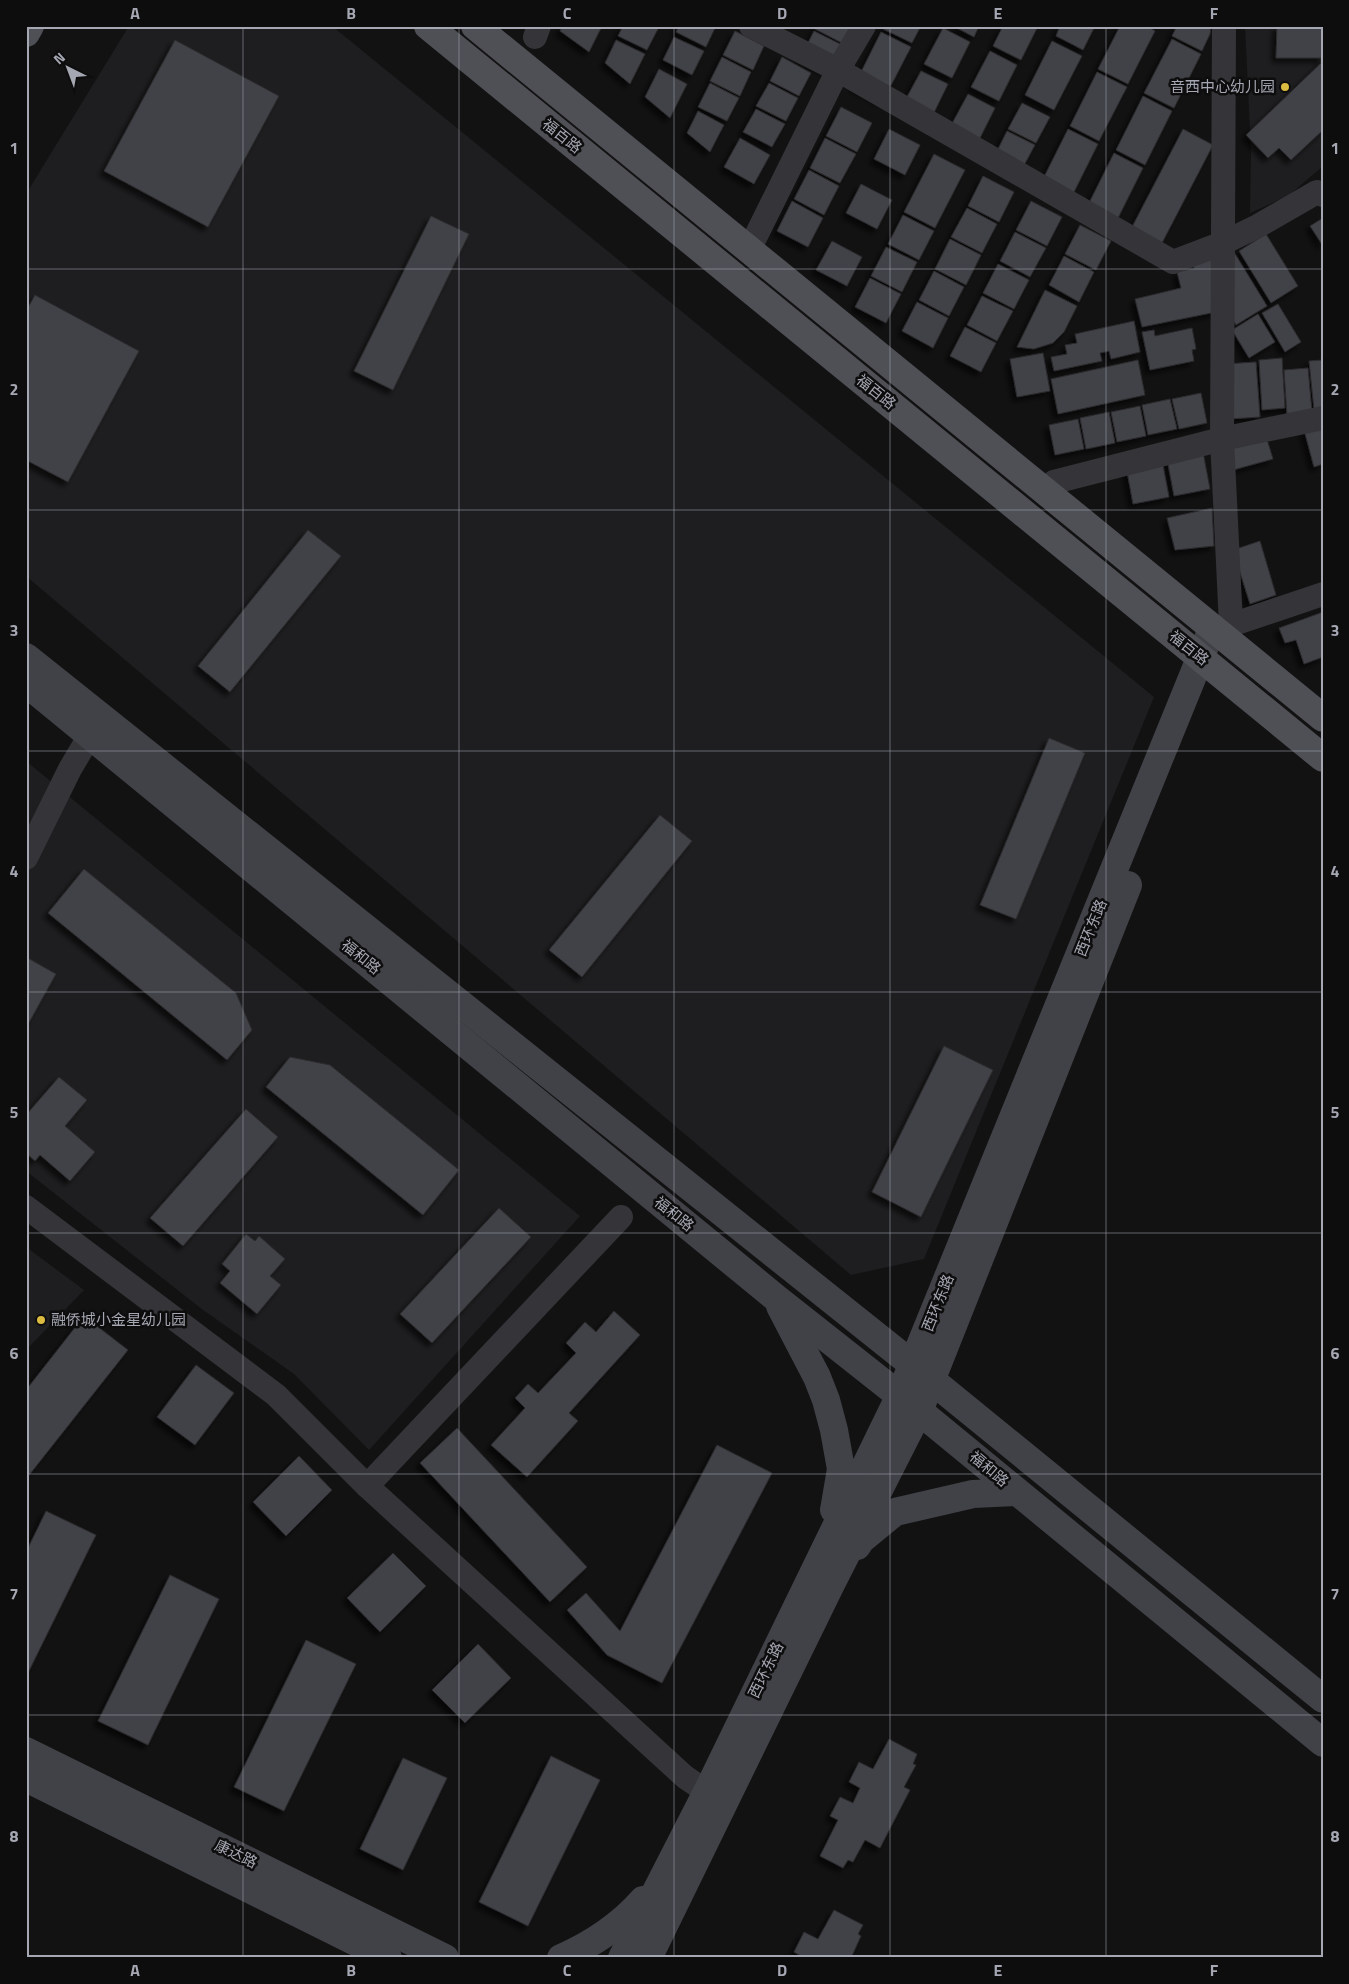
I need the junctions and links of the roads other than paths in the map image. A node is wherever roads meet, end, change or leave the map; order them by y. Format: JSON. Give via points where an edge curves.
{"nodes":[{"id":1,"x":30,"y":26,"type":"edge"},
{"id":2,"x":428,"y":26,"type":"edge"},
{"id":3,"x":475,"y":26,"type":"edge"},
{"id":4,"x":751,"y":26,"type":"edge"},
{"id":5,"x":864,"y":26,"type":"edge"},
{"id":6,"x":1224,"y":26,"type":"edge"},
{"id":7,"x":26,"y":33,"type":"edge"},
{"id":8,"x":838,"y":70,"type":"junction"},
{"id":9,"x":1323,"y":195,"type":"edge"},
{"id":10,"x":1223,"y":243,"type":"junction"},
{"id":11,"x":749,"y":250,"type":"junction"},
{"id":12,"x":1323,"y":418,"type":"edge"},
{"id":13,"x":1222,"y":439,"type":"junction"},
{"id":14,"x":1054,"y":482,"type":"dead end"},
{"id":15,"x":1323,"y":594,"type":"edge"},
{"id":16,"x":1223,"y":633,"type":"junction"},
{"id":17,"x":26,"y":657,"type":"edge"},
{"id":18,"x":1207,"y":663,"type":"junction"},
{"id":19,"x":26,"y":683,"type":"edge"},
{"id":20,"x":1323,"y":718,"type":"edge"},
{"id":21,"x":90,"y":735,"type":"junction"},
{"id":22,"x":1323,"y":758,"type":"edge"},
{"id":23,"x":26,"y":858,"type":"edge"},
{"id":24,"x":26,"y":1207,"type":"edge"},
{"id":25,"x":621,"y":1217,"type":"dead end"},
{"id":26,"x":776,"y":1298,"type":"junction"},
{"id":27,"x":922,"y":1373,"type":"junction"},
{"id":28,"x":910,"y":1403,"type":"junction"},
{"id":29,"x":366,"y":1486,"type":"junction"},
{"id":30,"x":1016,"y":1492,"type":"junction"},
{"id":31,"x":828,"y":1542,"type":"junction"},
{"id":32,"x":830,"y":1586,"type":"junction"},
{"id":33,"x":1323,"y":1698,"type":"edge"},
{"id":34,"x":1323,"y":1743,"type":"edge"},
{"id":35,"x":26,"y":1751,"type":"edge"},
{"id":36,"x":26,"y":1778,"type":"edge"},
{"id":37,"x":707,"y":1792,"type":"junction"},
{"id":38,"x":663,"y":1878,"type":"junction"},
{"id":39,"x":388,"y":1958,"type":"edge"},
{"id":40,"x":445,"y":1958,"type":"edge"},
{"id":41,"x":561,"y":1958,"type":"edge"},
{"id":42,"x":622,"y":1958,"type":"edge"},
{"id":43,"x":648,"y":1958,"type":"edge"}],
"edges":[{"from":1,"to":7,"type":"main road"},
{"from":2,"to":18,"type":"main road","name":"福百路"},
{"from":3,"to":11,"type":"main road","name":"福百路"},
{"from":4,"to":8,"type":"street"},
{"from":5,"to":8,"type":"street"},
{"from":6,"to":10,"type":"street"},
{"from":8,"to":10,"type":"street","via":[[1173,262]]},
{"from":8,"to":11,"type":"street"},
{"from":9,"to":10,"type":"street","via":[[1317,192]]},
{"from":10,"to":13,"type":"street"},
{"from":11,"to":16,"type":"main road","name":"福百路"},
{"from":12,"to":13,"type":"street"},
{"from":13,"to":14,"type":"street"},
{"from":13,"to":16,"type":"street"},
{"from":15,"to":16,"type":"street"},
{"from":16,"to":18,"type":"street","name":"西环东路"},
{"from":16,"to":20,"type":"main road","name":"福百路"},
{"from":17,"to":27,"type":"street","name":"福和路"},
{"from":18,"to":22,"type":"main road","name":"福百路"},
{"from":18,"to":27,"type":"street","name":"西环东路"},
{"from":19,"to":21,"type":"street","name":"福和路"},
{"from":21,"to":23,"type":"street"},
{"from":21,"to":26,"type":"street","name":"福和路"},
{"from":24,"to":29,"type":"street","via":[[276,1394]]},
{"from":25,"to":29,"type":"street"},
{"from":26,"to":28,"type":"street","name":"福和路"},
{"from":26,"to":31,"type":"street","via":[[817,1377],[834,1430],[841,1469]]},
{"from":27,"to":28,"type":"street","name":"西环东路"},
{"from":27,"to":33,"type":"street","name":"福和路"},
{"from":28,"to":30,"type":"street","name":"福和路"},
{"from":28,"to":31,"type":"street","name":"西环东路"},
{"from":28,"to":32,"type":"street","name":"西环东路"},
{"from":29,"to":37,"type":"street","via":[[685,1777]]},
{"from":30,"to":32,"type":"street","via":[[973,1494],[895,1512],[861,1540]]},
{"from":30,"to":34,"type":"street","name":"福和路"},
{"from":31,"to":37,"type":"street","name":"西环东路"},
{"from":32,"to":43,"type":"street","name":"西环东路"},
{"from":35,"to":40,"type":"street","name":"康达路"},
{"from":36,"to":39,"type":"street","name":"康达路"},
{"from":37,"to":38,"type":"street","name":"西环东路"},
{"from":38,"to":41,"type":"street","via":[[630,1914],[610,1930],[582,1949]]},
{"from":38,"to":42,"type":"street","name":"西环东路"}]}
